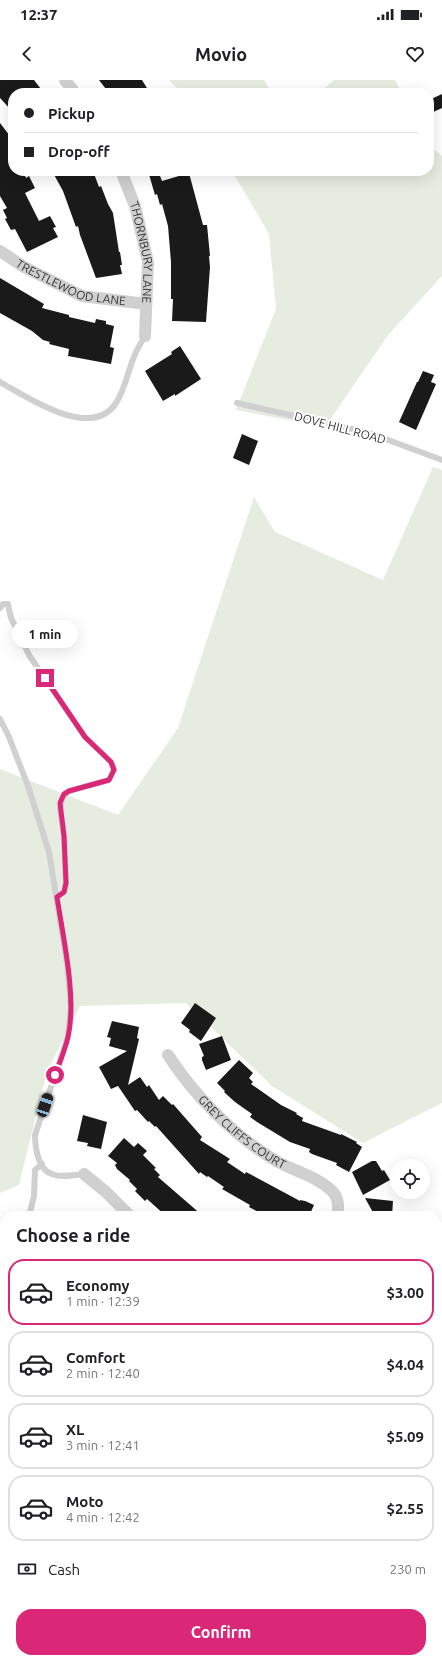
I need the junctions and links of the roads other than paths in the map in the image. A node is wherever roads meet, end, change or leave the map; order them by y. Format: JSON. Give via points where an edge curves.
{"nodes":[{"id":1,"x":65,"y":80,"type":"edge"},
{"id":2,"x":71,"y":88,"type":"edge"},
{"id":3,"x":123,"y":176,"type":"edge"},
{"id":4,"x":0,"y":251,"type":"edge"},
{"id":5,"x":146,"y":304,"type":"junction"},
{"id":6,"x":145,"y":336,"type":"joint"},
{"id":7,"x":0,"y":382,"type":"edge"},
{"id":8,"x":236,"y":402,"type":"dead end"},
{"id":9,"x":442,"y":460,"type":"edge"},
{"id":10,"x":0,"y":608,"type":"edge"},
{"id":11,"x":0,"y":719,"type":"edge"},
{"id":12,"x":57,"y":897,"type":"junction"},
{"id":13,"x":168,"y":1055,"type":"dead end"},
{"id":14,"x":42,"y":1164,"type":"junction"},
{"id":15,"x":84,"y":1174,"type":"joint"},
{"id":16,"x":31,"y":1211,"type":"edge"},
{"id":17,"x":125,"y":1211,"type":"edge"},
{"id":18,"x":338,"y":1211,"type":"edge"}],
"edges":[{"from":1,"to":2,"type":"street"},
{"from":3,"to":5,"type":"street","name":"THORNBURY LANE","via":[[135,206],[148,262]]},
{"from":4,"to":5,"type":"street","name":"TRESTLEWOOD LANE","via":[[24,267],[82,296]]},
{"from":5,"to":6,"type":"street","name":"THORNBURY LANE"},
{"from":6,"to":7,"type":"lane","via":[[115,405],[100,416],[84,418],[62,415]]},
{"from":8,"to":9,"type":"lane","name":"DOVE HILL ROAD","via":[[369,433]]},
{"from":10,"to":12,"type":"lane","via":[[8,604],[11,618],[29,655],[85,737],[111,762],[114,770],[109,780],[64,794],[60,803],[66,883],[64,892]]},
{"from":11,"to":12,"type":"lane","via":[[30,793],[49,852]]},
{"from":12,"to":14,"type":"lane","via":[[71,1007],[68,1036],[35,1135],[36,1149]]},
{"from":13,"to":18,"type":"street","name":"GREY CLIFFS COURT","via":[[181,1074],[223,1121],[273,1159],[316,1179],[333,1192],[339,1206]]},
{"from":14,"to":15,"type":"lane","via":[[50,1174]]},
{"from":14,"to":16,"type":"lane","via":[[35,1170]]},
{"from":15,"to":17,"type":"street"}]}
